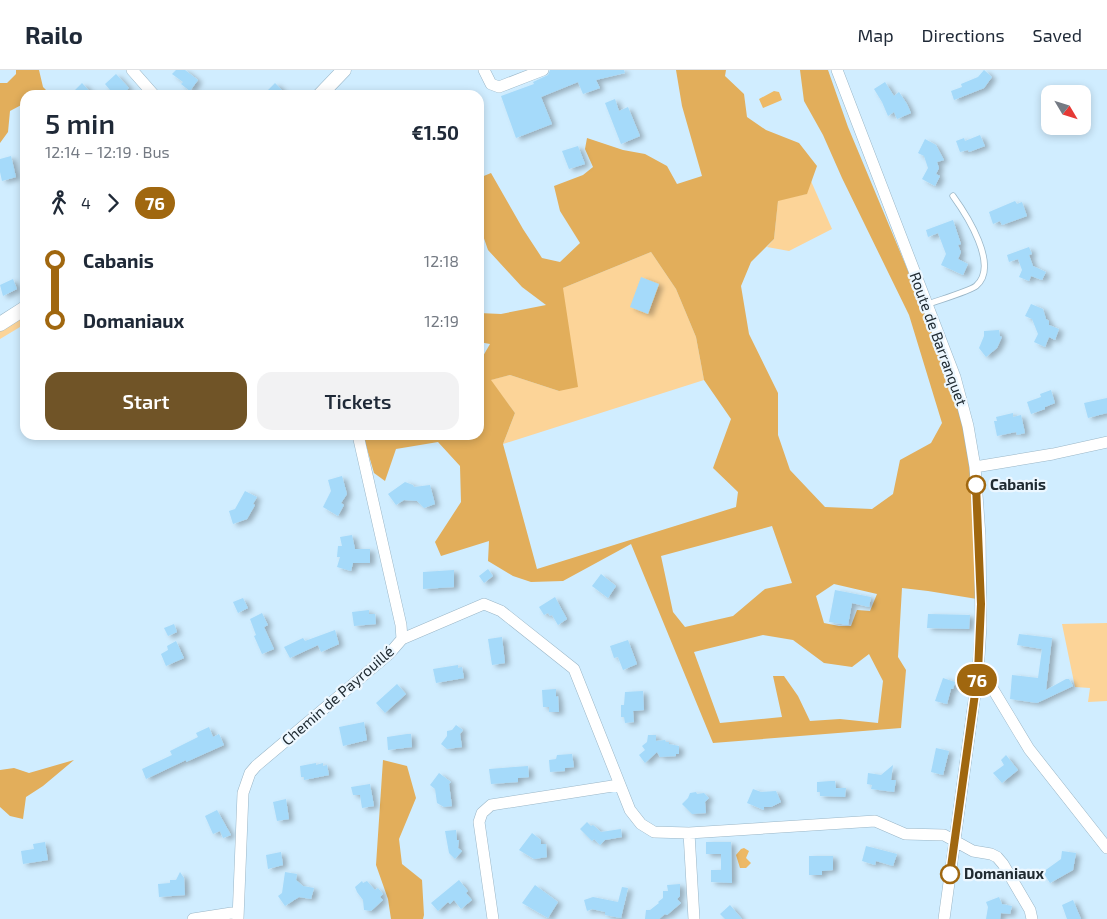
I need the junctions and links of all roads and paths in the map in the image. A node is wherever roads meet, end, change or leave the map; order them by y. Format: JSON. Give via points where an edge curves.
{"nodes":[{"id":1,"x":132,"y":70,"type":"edge"},
{"id":2,"x":344,"y":70,"type":"edge"},
{"id":3,"x":484,"y":70,"type":"edge"},
{"id":4,"x":543,"y":70,"type":"edge"},
{"id":5,"x":837,"y":70,"type":"edge"},
{"id":6,"x":150,"y":90,"type":"edge"},
{"id":7,"x":325,"y":90,"type":"edge"},
{"id":8,"x":953,"y":196,"type":"dead end"},
{"id":9,"x":926,"y":305,"type":"junction"},
{"id":10,"x":20,"y":311,"type":"edge"},
{"id":11,"x":0,"y":324,"type":"edge"},
{"id":12,"x":359,"y":440,"type":"edge"},
{"id":13,"x":1107,"y":442,"type":"edge"},
{"id":14,"x":975,"y":467,"type":"junction"},
{"id":15,"x":402,"y":638,"type":"junction"},
{"id":16,"x":978,"y":672,"type":"junction"},
{"id":17,"x":619,"y":785,"type":"junction"},
{"id":18,"x":689,"y":833,"type":"junction"},
{"id":19,"x":955,"y":840,"type":"junction"},
{"id":20,"x":1107,"y":848,"type":"edge"},
{"id":21,"x":238,"y":915,"type":"edge"},
{"id":22,"x":194,"y":919,"type":"edge"},
{"id":23,"x":493,"y":919,"type":"edge"},
{"id":24,"x":694,"y":919,"type":"edge"},
{"id":25,"x":944,"y":919,"type":"edge"},
{"id":26,"x":1032,"y":919,"type":"edge"}],
"edges":[{"from":1,"to":6,"type":"street"},
{"from":2,"to":7,"type":"street"},
{"from":3,"to":4,"type":"street","via":[[491,84],[499,87]]},
{"from":5,"to":9,"type":"street","name":"Route de Barranquet"},
{"from":8,"to":9,"type":"lane","via":[[970,220],[985,264],[984,275],[976,286]]},
{"from":9,"to":14,"type":"street","name":"Route de Barranquet","via":[[962,399]]},
{"from":10,"to":11,"type":"street"},
{"from":12,"to":15,"type":"street","name":"Chemin de Payrouillé"},
{"from":13,"to":14,"type":"street"},
{"from":14,"to":16,"type":"street","name":"Route de Barranquet","via":[[981,604]]},
{"from":15,"to":17,"type":"street","via":[[484,604],[501,611],[574,669]]},
{"from":15,"to":21,"type":"street","name":"Chemin de Payrouillé","via":[[389,654],[250,774],[243,793]]},
{"from":16,"to":19,"type":"street","name":"Route de Barranquet"},
{"from":16,"to":20,"type":"street","via":[[985,676],[1029,749]]},
{"from":17,"to":18,"type":"street","via":[[630,810],[641,824],[654,832]]},
{"from":17,"to":23,"type":"street","via":[[491,805],[482,813],[479,822]]},
{"from":18,"to":19,"type":"street","via":[[875,821],[905,834],[944,835]]},
{"from":18,"to":24,"type":"street"},
{"from":19,"to":25,"type":"street","name":"Route de Barranquet"},
{"from":19,"to":26,"type":"street","via":[[973,852],[997,857],[1030,910]]},
{"from":21,"to":22,"type":"street"}]}
